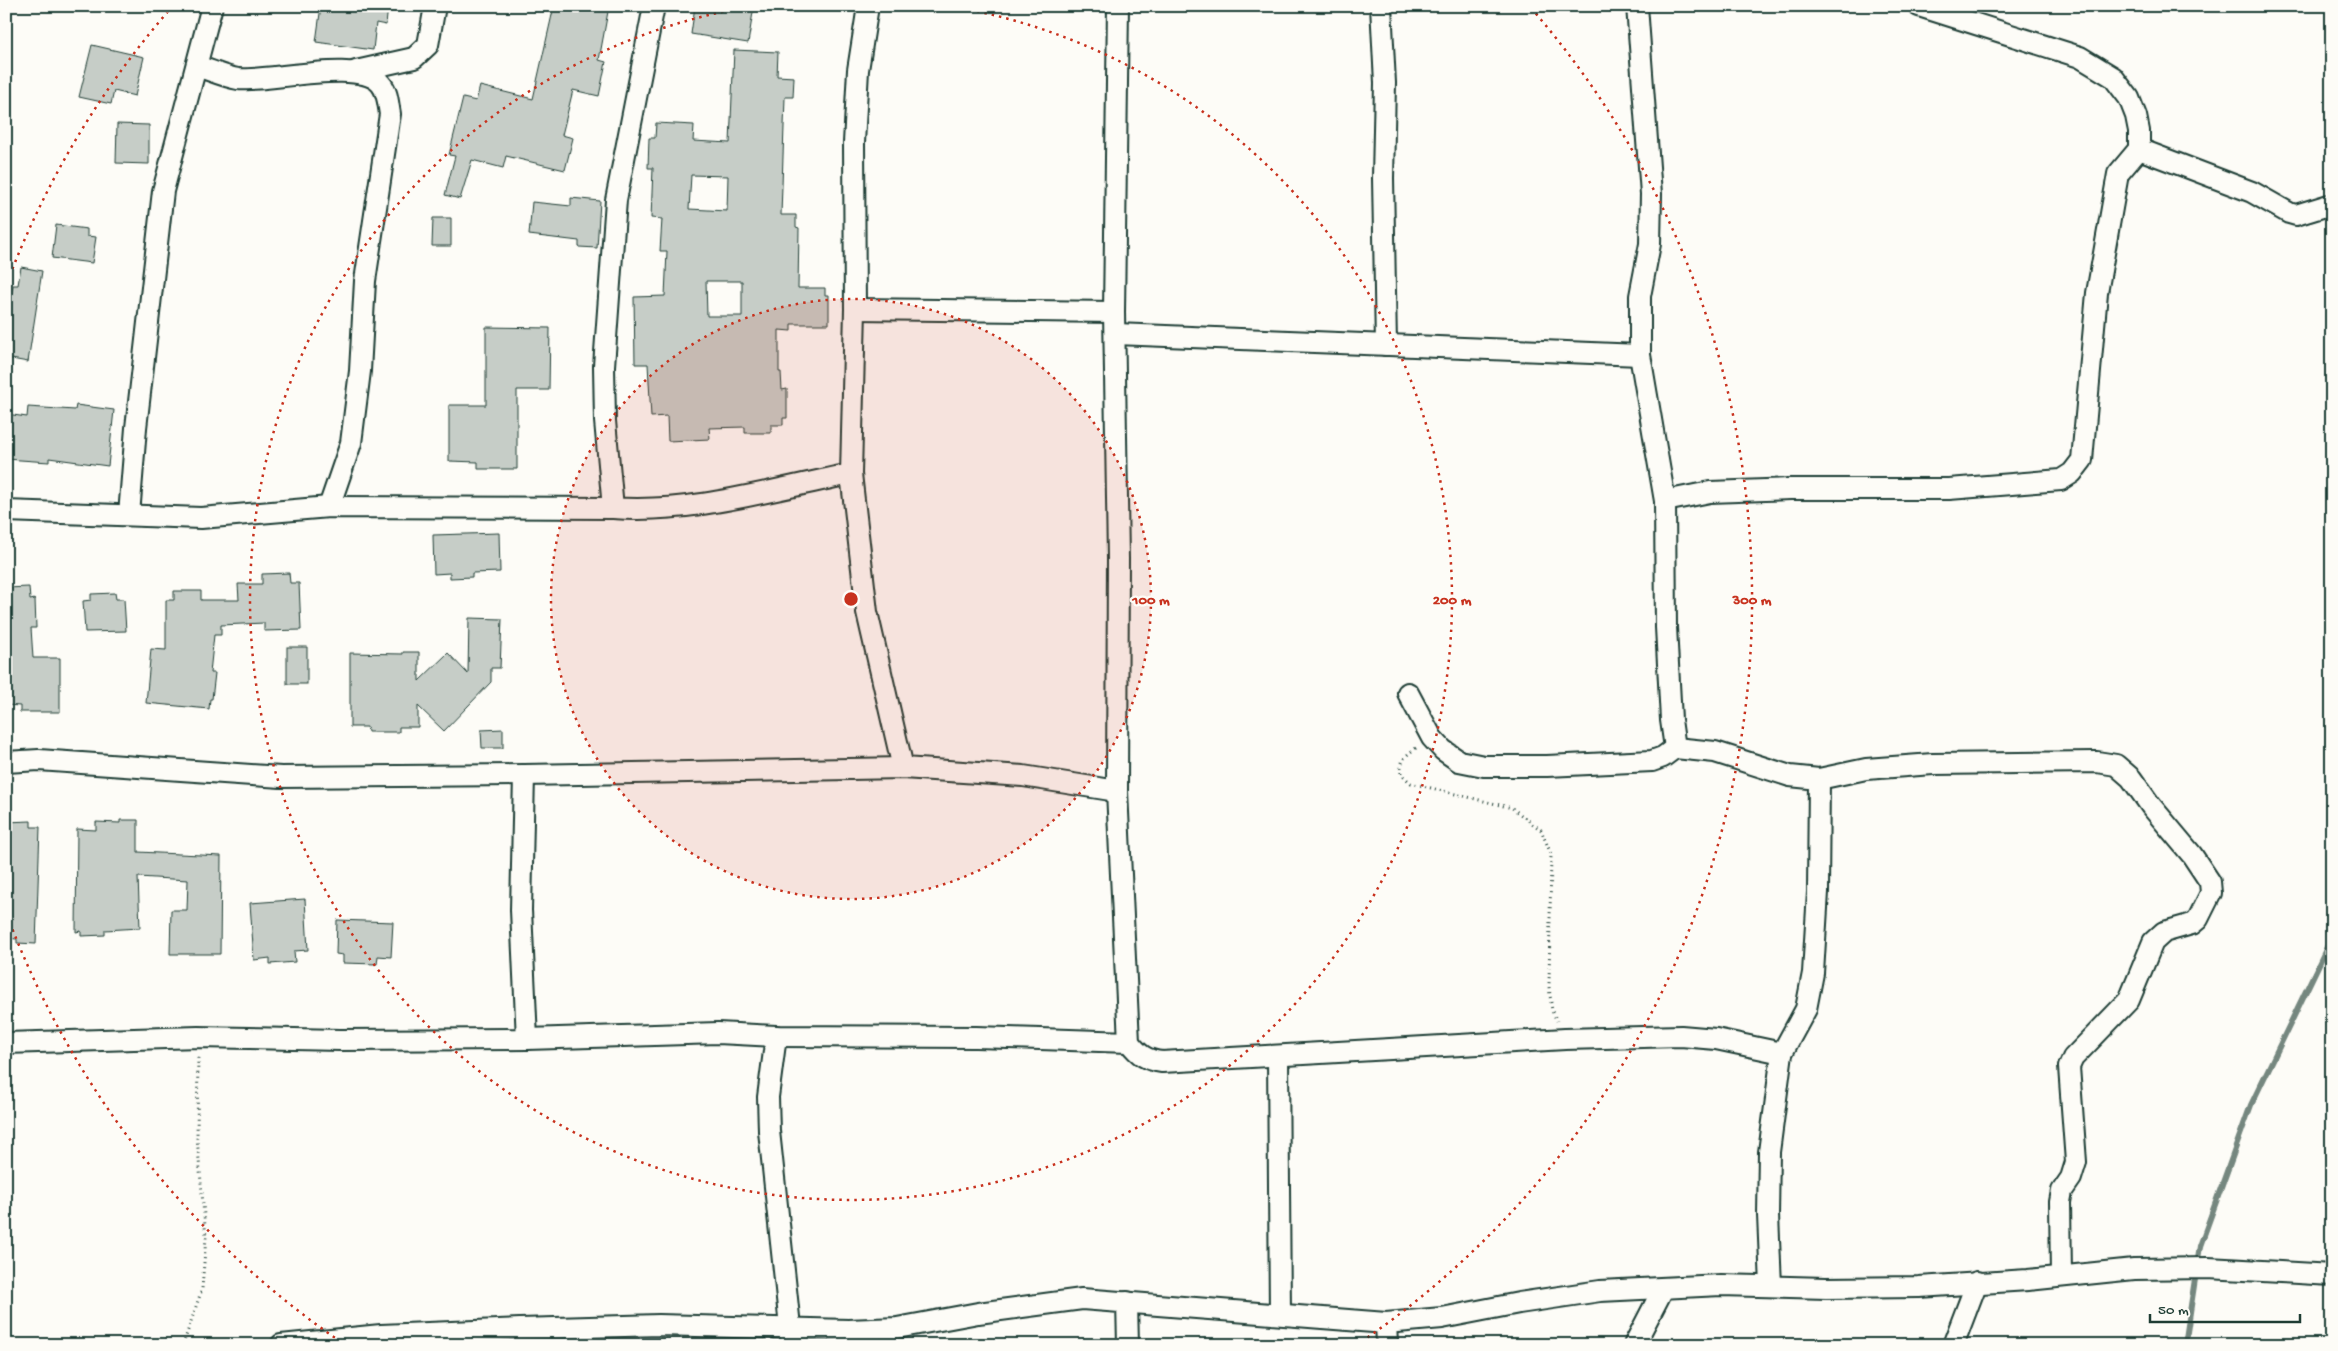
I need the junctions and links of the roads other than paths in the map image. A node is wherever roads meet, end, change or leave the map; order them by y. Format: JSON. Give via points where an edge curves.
{"nodes":[{"id":1,"x":212,"y":6,"type":"edge"},
{"id":2,"x":435,"y":6,"type":"edge"},
{"id":3,"x":654,"y":6,"type":"edge"},
{"id":4,"x":868,"y":6,"type":"edge"},
{"id":5,"x":1118,"y":6,"type":"edge"},
{"id":6,"x":1381,"y":6,"type":"edge"},
{"id":7,"x":1637,"y":6,"type":"edge"},
{"id":8,"x":1919,"y":6,"type":"edge"},
{"id":9,"x":197,"y":66,"type":"junction"},
{"id":10,"x":351,"y":72,"type":"junction"},
{"id":11,"x":2139,"y":149,"type":"junction"},
{"id":12,"x":2332,"y":204,"type":"edge"},
{"id":13,"x":855,"y":309,"type":"junction"},
{"id":14,"x":1114,"y":312,"type":"junction"},
{"id":15,"x":1116,"y":334,"type":"junction"},
{"id":16,"x":1386,"y":345,"type":"junction"},
{"id":17,"x":1640,"y":355,"type":"junction"},
{"id":18,"x":851,"y":474,"type":"junction"},
{"id":19,"x":1665,"y":501,"type":"junction"},
{"id":20,"x":329,"y":507,"type":"junction"},
{"id":21,"x":613,"y":508,"type":"junction"},
{"id":22,"x":6,"y":511,"type":"edge"},
{"id":23,"x":129,"y":516,"type":"junction"},
{"id":24,"x":1408,"y":693,"type":"dead end"},
{"id":25,"x":1675,"y":748,"type":"junction"},
{"id":26,"x":6,"y":762,"type":"edge"},
{"id":27,"x":903,"y":768,"type":"junction"},
{"id":28,"x":524,"y":775,"type":"junction"},
{"id":29,"x":1820,"y":779,"type":"junction"},
{"id":30,"x":1117,"y":792,"type":"junction"},
{"id":31,"x":776,"y":1036,"type":"junction"},
{"id":32,"x":527,"y":1039,"type":"junction"},
{"id":33,"x":6,"y":1042,"type":"edge"},
{"id":34,"x":1130,"y":1042,"type":"junction"},
{"id":35,"x":1782,"y":1053,"type":"junction"},
{"id":36,"x":1278,"y":1056,"type":"junction"},
{"id":37,"x":2061,"y":1275,"type":"junction"},
{"id":38,"x":2332,"y":1275,"type":"edge"},
{"id":39,"x":1977,"y":1282,"type":"junction"},
{"id":40,"x":1771,"y":1286,"type":"junction"},
{"id":41,"x":1663,"y":1289,"type":"junction"},
{"id":42,"x":1127,"y":1302,"type":"junction"},
{"id":43,"x":1280,"y":1314,"type":"junction"},
{"id":44,"x":1386,"y":1323,"type":"junction"},
{"id":45,"x":791,"y":1337,"type":"edge"},
{"id":46,"x":281,"y":1345,"type":"edge"},
{"id":47,"x":1128,"y":1345,"type":"edge"},
{"id":48,"x":1387,"y":1345,"type":"edge"},
{"id":49,"x":1634,"y":1345,"type":"edge"},
{"id":50,"x":1953,"y":1345,"type":"edge"}],
"edges":[{"from":1,"to":9,"type":"street"},
{"from":2,"to":10,"type":"street","via":[[428,45],[414,58]]},
{"from":3,"to":21,"type":"street","via":[[616,200],[604,366]]},
{"from":4,"to":13,"type":"street","via":[[858,70],[854,144]]},
{"from":5,"to":14,"type":"street"},
{"from":6,"to":16,"type":"street","via":[[1386,83],[1383,178]]},
{"from":7,"to":17,"type":"street","via":[[1650,194],[1650,244],[1640,296]]},
{"from":8,"to":11,"type":"street","via":[[2080,57],[2113,77],[2129,98],[2139,131]]},
{"from":9,"to":10,"type":"street","via":[[238,79]]},
{"from":9,"to":23,"type":"street","via":[[163,191]]},
{"from":10,"to":20,"type":"street","via":[[370,75],[382,84],[390,114],[365,281],[360,371],[350,443]]},
{"from":11,"to":12,"type":"street","via":[[2252,192],[2296,215]]},
{"from":11,"to":19,"type":"street","via":[[2118,174],[2096,293],[2082,460],[2072,473],[2061,480],[1949,489],[1710,492]]},
{"from":13,"to":14,"type":"street"},
{"from":13,"to":18,"type":"street"},
{"from":14,"to":15,"type":"street"},
{"from":15,"to":16,"type":"street"},
{"from":15,"to":30,"type":"street"},
{"from":16,"to":17,"type":"street"},
{"from":17,"to":19,"type":"street"},
{"from":18,"to":21,"type":"street","via":[[682,508]]},
{"from":18,"to":27,"type":"street","via":[[867,612]]},
{"from":19,"to":25,"type":"street","via":[[1666,627]]},
{"from":20,"to":21,"type":"street"},
{"from":20,"to":23,"type":"street","via":[[201,518]]},
{"from":22,"to":23,"type":"street"},
{"from":24,"to":25,"type":"street","via":[[1432,738],[1459,761],[1484,766],[1652,761]]},
{"from":25,"to":29,"type":"street","via":[[1715,752],[1790,776]]},
{"from":26,"to":28,"type":"street","via":[[39,760],[281,777]]},
{"from":27,"to":28,"type":"street"},
{"from":27,"to":30,"type":"street","via":[[1023,776]]},
{"from":28,"to":32,"type":"street","via":[[521,910]]},
{"from":29,"to":35,"type":"street","via":[[1813,973],[1806,1009]]},
{"from":29,"to":37,"type":"street","via":[[1866,769],[1933,764],[2096,762],[2116,765],[2131,778],[2210,882],[2211,893],[2202,914],[2192,924],[2164,932],[2153,942],[2129,1000],[2077,1052],[2069,1067],[2076,1162],[2060,1202]]},
{"from":30,"to":34,"type":"street"},
{"from":31,"to":32,"type":"street","via":[[718,1033]]},
{"from":31,"to":34,"type":"street"},
{"from":31,"to":45,"type":"street","via":[[768,1096],[769,1130]]},
{"from":32,"to":33,"type":"street","via":[[198,1037]]},
{"from":34,"to":36,"type":"street","via":[[1138,1054],[1162,1062]]},
{"from":35,"to":36,"type":"street","via":[[1716,1039],[1681,1036],[1565,1039]]},
{"from":35,"to":40,"type":"street","via":[[1769,1152]]},
{"from":36,"to":43,"type":"street"},
{"from":37,"to":38,"type":"street","via":[[2134,1269],[2208,1268]]},
{"from":37,"to":39,"type":"street"},
{"from":39,"to":40,"type":"street","via":[[1919,1287]]},
{"from":39,"to":50,"type":"street"},
{"from":40,"to":41,"type":"street"},
{"from":41,"to":44,"type":"street","via":[[1600,1291],[1442,1318]]},
{"from":41,"to":49,"type":"street"},
{"from":42,"to":43,"type":"street"},
{"from":42,"to":45,"type":"street","via":[[1082,1299],[1049,1302],[897,1328]]},
{"from":42,"to":47,"type":"street"},
{"from":43,"to":44,"type":"street"},
{"from":44,"to":48,"type":"street"},
{"from":45,"to":46,"type":"street","via":[[659,1325],[381,1335]]}]}
